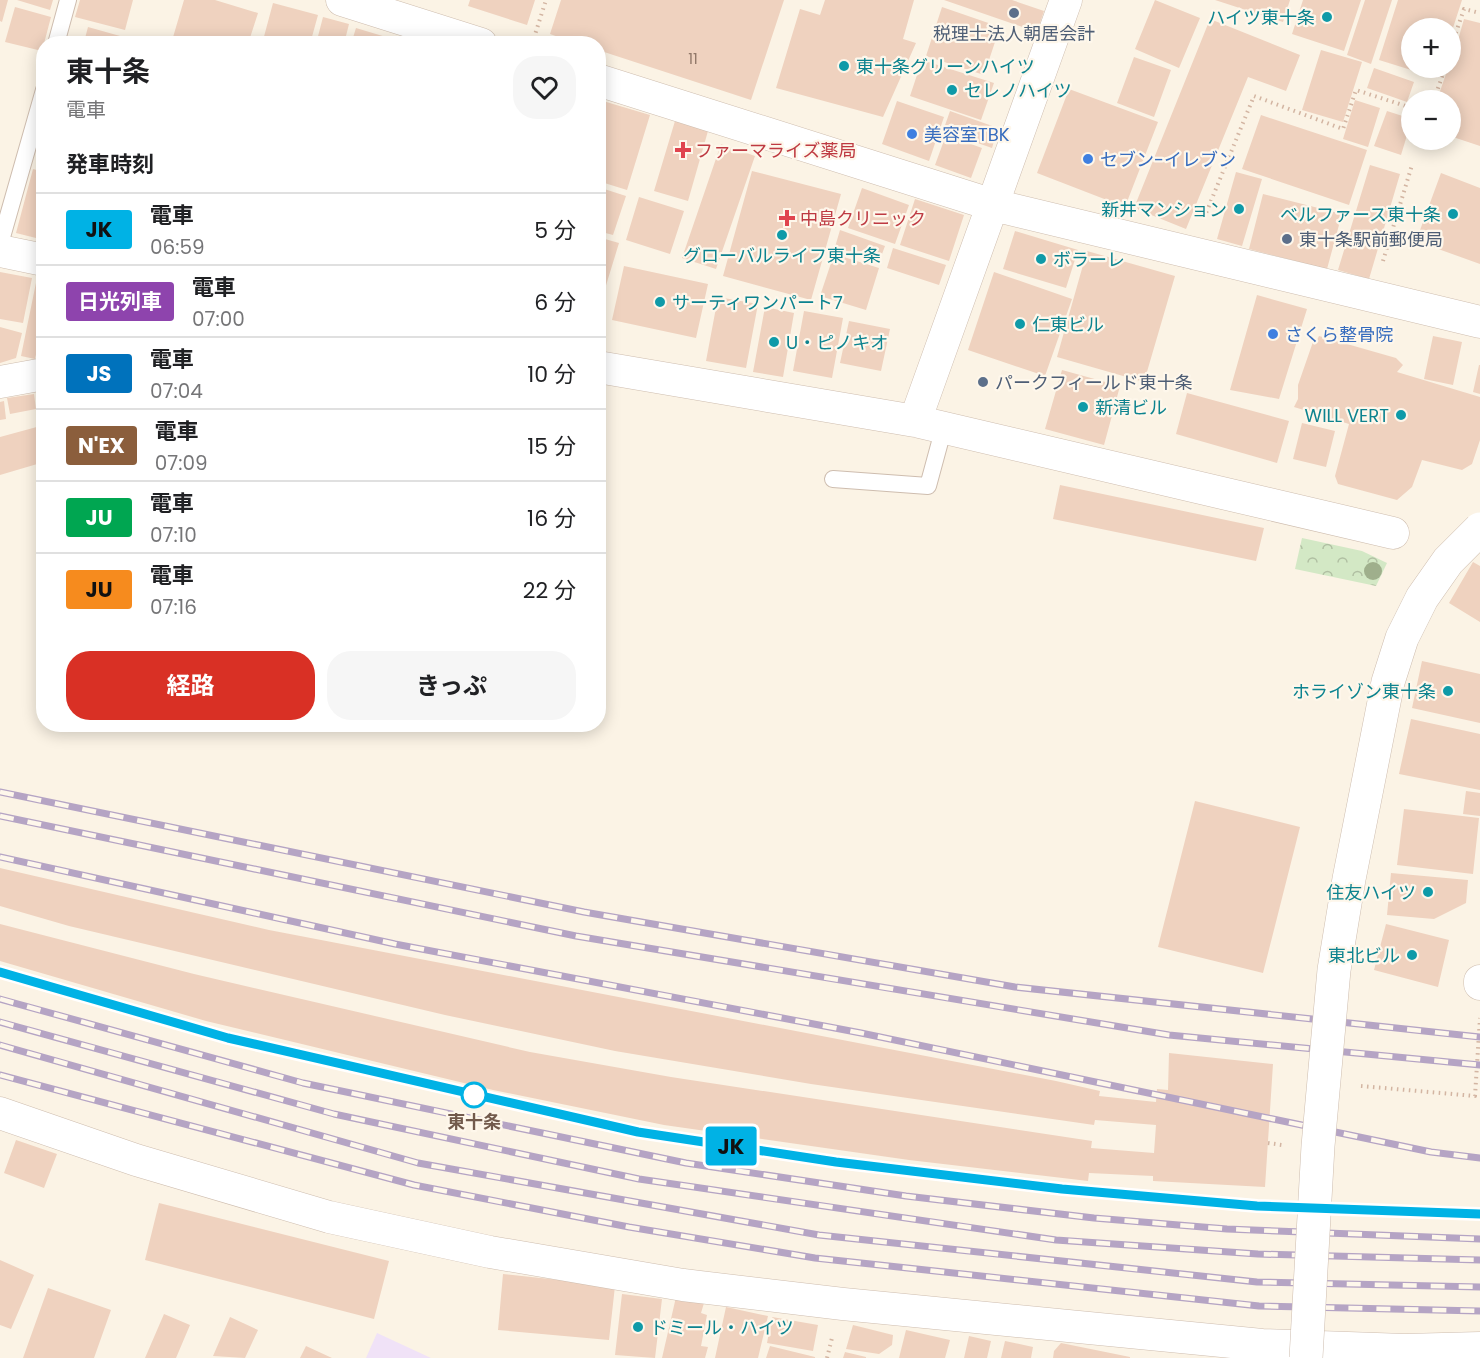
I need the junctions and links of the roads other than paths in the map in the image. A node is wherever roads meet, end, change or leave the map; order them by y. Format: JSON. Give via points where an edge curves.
{"nodes":[{"id":1,"x":68,"y":0,"type":"edge"},
{"id":2,"x":342,"y":0,"type":"edge"},
{"id":3,"x":1066,"y":0,"type":"edge"},
{"id":4,"x":58,"y":36,"type":"edge"},
{"id":5,"x":447,"y":36,"type":"edge"},
{"id":6,"x":606,"y":83,"type":"edge"},
{"id":7,"x":36,"y":118,"type":"edge"},
{"id":8,"x":993,"y":205,"type":"junction"},
{"id":9,"x":0,"y":244,"type":"edge"},
{"id":10,"x":0,"y":251,"type":"edge"},
{"id":11,"x":36,"y":258,"type":"edge"},
{"id":12,"x":1480,"y":322,"type":"edge"},
{"id":13,"x":606,"y":367,"type":"edge"},
{"id":14,"x":36,"y":375,"type":"edge"},
{"id":15,"x":0,"y":382,"type":"edge"},
{"id":16,"x":930,"y":424,"type":"junction"},
{"id":17,"x":833,"y":479,"type":"dead end"},
{"id":18,"x":1480,"y":529,"type":"edge"},
{"id":19,"x":1393,"y":533,"type":"dead end"},
{"id":20,"x":0,"y":1113,"type":"edge"},
{"id":21,"x":1480,"y":1348,"type":"edge"},
{"id":22,"x":1403,"y":1354,"type":"edge"},
{"id":23,"x":1306,"y":1358,"type":"edge"}],
"edges":[{"from":1,"to":4,"type":"lane"},
{"from":2,"to":5,"type":"street"},
{"from":3,"to":8,"type":"street"},
{"from":6,"to":8,"type":"street"},
{"from":7,"to":9,"type":"lane"},
{"from":8,"to":12,"type":"street"},
{"from":8,"to":16,"type":"street"},
{"from":10,"to":11,"type":"street"},
{"from":13,"to":16,"type":"street"},
{"from":14,"to":15,"type":"street"},
{"from":16,"to":17,"type":"lane","via":[[928,486]]},
{"from":16,"to":19,"type":"street"},
{"from":18,"to":23,"type":"street","bridge":true,"via":[[1448,561],[1422,598],[1402,638],[1388,682],[1334,970],[1318,1146]]},
{"from":20,"to":22,"type":"street","via":[[136,1160],[329,1217],[490,1252],[683,1285],[843,1304],[1262,1345]]},
{"from":21,"to":22,"type":"street"}]}
